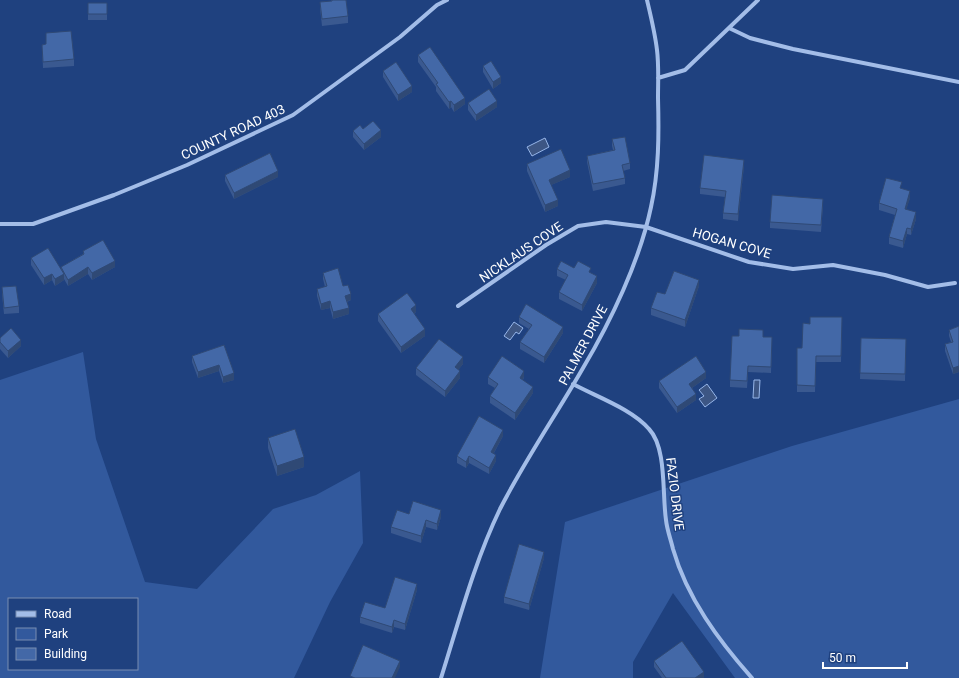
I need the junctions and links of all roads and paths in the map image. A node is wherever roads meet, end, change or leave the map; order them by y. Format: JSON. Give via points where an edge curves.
{"nodes":[{"id":1,"x":447,"y":0,"type":"edge"},
{"id":2,"x":647,"y":0,"type":"edge"},
{"id":3,"x":758,"y":0,"type":"edge"},
{"id":4,"x":729,"y":28,"type":"junction"},
{"id":5,"x":658,"y":78,"type":"junction"},
{"id":6,"x":959,"y":82,"type":"edge"},
{"id":7,"x":0,"y":224,"type":"edge"},
{"id":8,"x":646,"y":227,"type":"junction"},
{"id":9,"x":955,"y":283,"type":"dead end"},
{"id":10,"x":458,"y":306,"type":"dead end"},
{"id":11,"x":574,"y":384,"type":"junction"},
{"id":12,"x":441,"y":678,"type":"edge"},
{"id":13,"x":752,"y":678,"type":"edge"}],
"edges":[{"from":1,"to":7,"type":"street","name":"COUNTY ROAD 403","via":[[293,114],[187,165],[114,195],[33,224]]},
{"from":2,"to":5,"type":"street","name":"PALMER DRIVE","via":[[657,52]]},
{"from":3,"to":4,"type":"street"},
{"from":4,"to":5,"type":"street","via":[[685,70]]},
{"from":4,"to":6,"type":"street","via":[[750,38],[793,49]]},
{"from":5,"to":8,"type":"street","name":"PALMER DRIVE","via":[[659,126],[656,171]]},
{"from":8,"to":9,"type":"street","name":"HOGAN COVE","via":[[749,262],[793,269],[833,265],[928,287]]},
{"from":8,"to":10,"type":"street","name":"NICKLAUS COVE","via":[[606,222],[578,226]]},
{"from":8,"to":11,"type":"street","name":"PALMER DRIVE","via":[[620,298]]},
{"from":11,"to":12,"type":"street","name":"PALMER DRIVE","via":[[519,476],[488,536]]},
{"from":11,"to":13,"type":"street","name":"FAZIO DRIVE","via":[[637,417],[656,438],[666,521],[686,586],[726,646]]}]}
